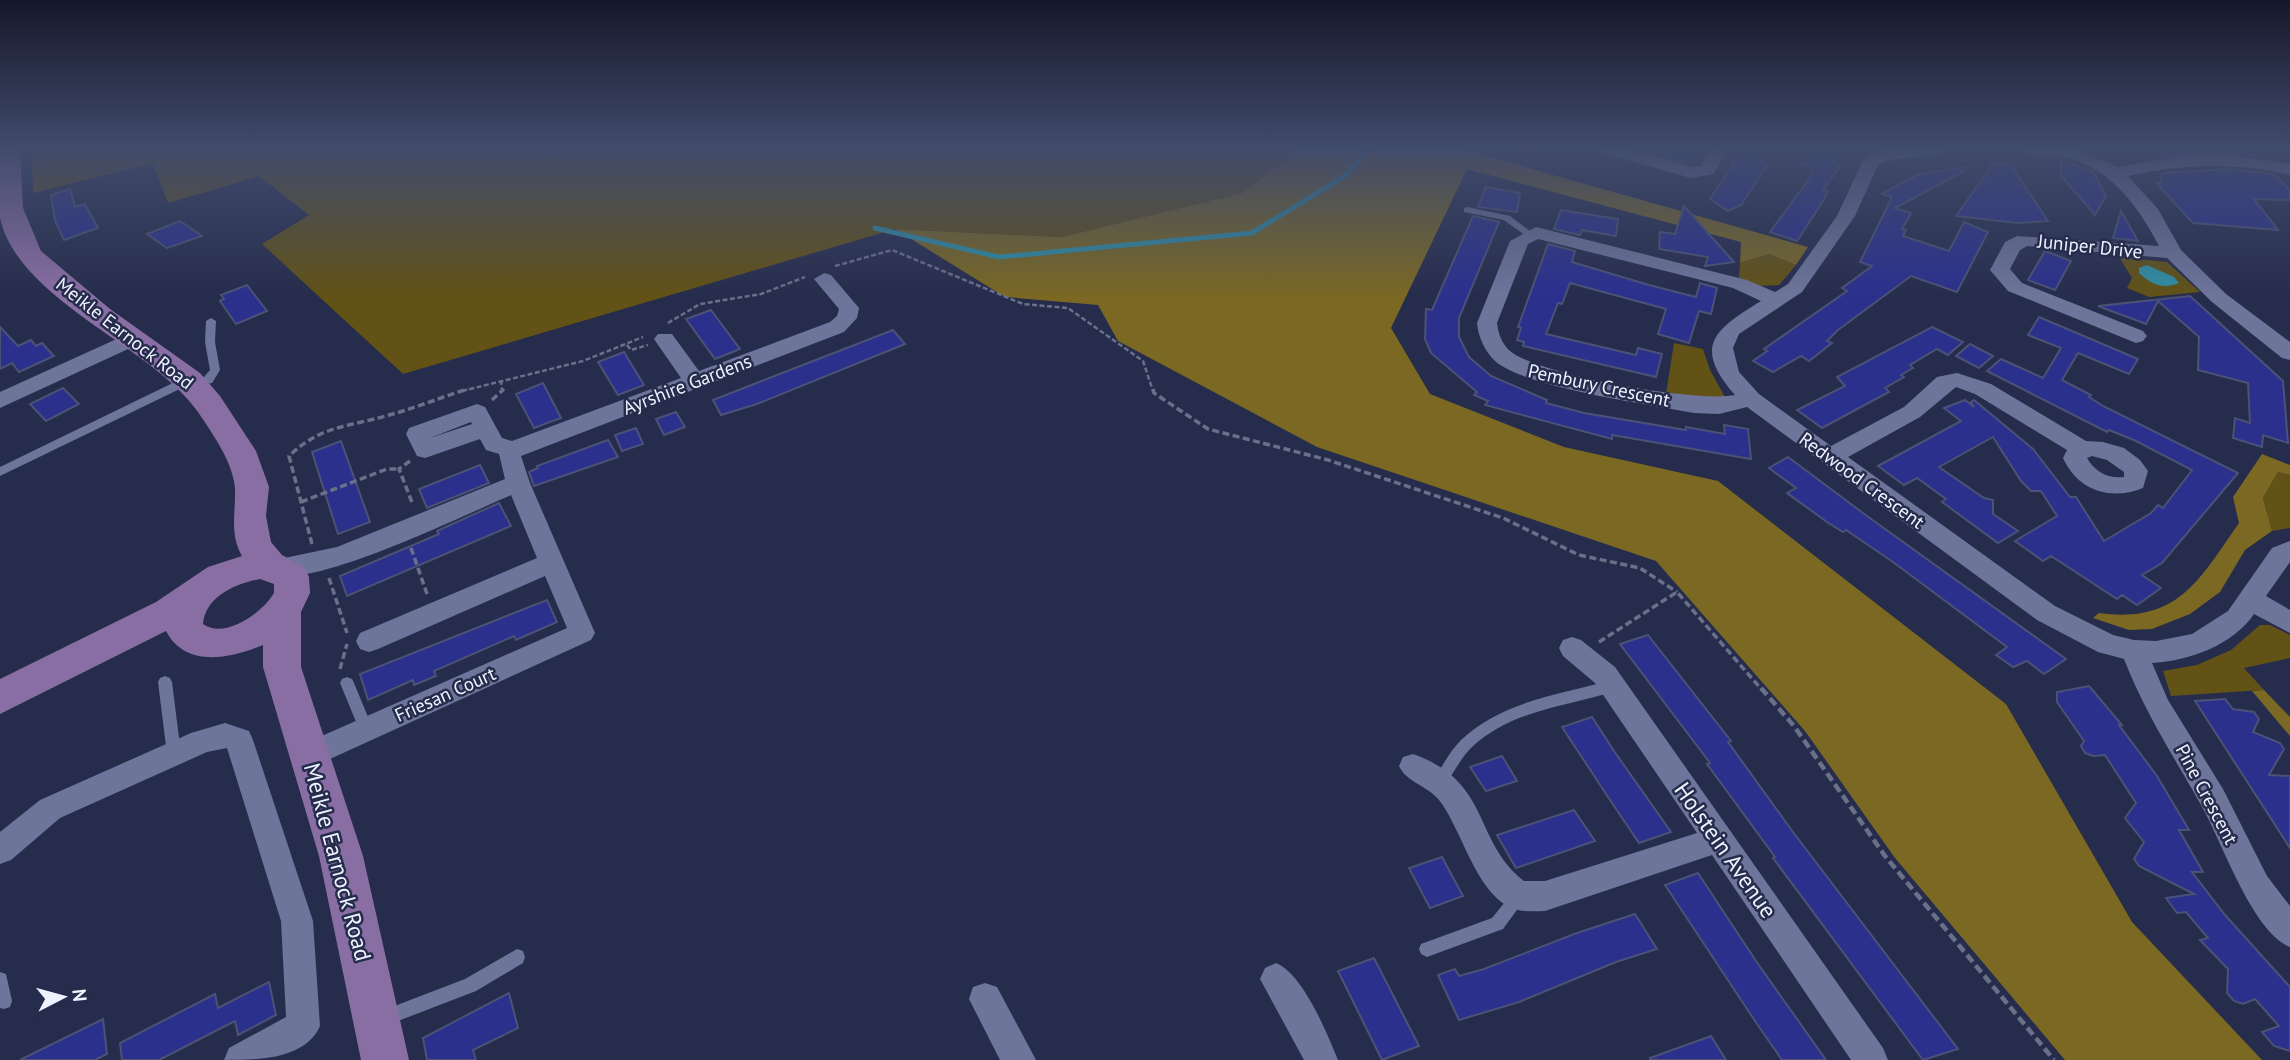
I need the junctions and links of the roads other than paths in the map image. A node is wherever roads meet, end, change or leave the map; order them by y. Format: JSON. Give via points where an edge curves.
{"nodes":[{"id":1,"x":9,"y":197,"type":"edge"},
{"id":2,"x":1854,"y":197,"type":"edge"},
{"id":3,"x":2137,"y":197,"type":"edge"},
{"id":4,"x":1467,"y":209,"type":"dead end"},
{"id":5,"x":1529,"y":234,"type":"junction"},
{"id":6,"x":2173,"y":253,"type":"junction"},
{"id":7,"x":821,"y":274,"type":"road end"},
{"id":8,"x":1777,"y":300,"type":"junction"},
{"id":9,"x":211,"y":321,"type":"dead end"},
{"id":10,"x":659,"y":333,"type":"road end"},
{"id":11,"x":2136,"y":336,"type":"dead end"},
{"id":12,"x":132,"y":339,"type":"junction"},
{"id":13,"x":2288,"y":348,"type":"edge"},
{"id":14,"x":694,"y":381,"type":"junction"},
{"id":15,"x":190,"y":382,"type":"junction"},
{"id":16,"x":1751,"y":399,"type":"junction"},
{"id":17,"x":0,"y":401,"type":"edge"},
{"id":18,"x":2082,"y":449,"type":"dead end"},
{"id":19,"x":425,"y":450,"type":"road end"},
{"id":20,"x":513,"y":450,"type":"junction"},
{"id":21,"x":1831,"y":456,"type":"junction"},
{"id":22,"x":0,"y":472,"type":"edge"},
{"id":23,"x":517,"y":483,"type":"junction"},
{"id":24,"x":249,"y":516,"type":"junction"},
{"id":25,"x":2290,"y":550,"type":"edge"},
{"id":26,"x":552,"y":562,"type":"junction"},
{"id":27,"x":294,"y":578,"type":"junction"},
{"id":28,"x":203,"y":589,"type":"junction"},
{"id":29,"x":2251,"y":600,"type":"junction"},
{"id":30,"x":2290,"y":623,"type":"edge"},
{"id":31,"x":209,"y":641,"type":"junction"},
{"id":32,"x":369,"y":641,"type":"dead end"},
{"id":33,"x":115,"y":642,"type":"junction"},
{"id":34,"x":1576,"y":651,"type":"road end"},
{"id":35,"x":2134,"y":651,"type":"junction"},
{"id":36,"x":282,"y":667,"type":"junction"},
{"id":37,"x":165,"y":682,"type":"dead end"},
{"id":38,"x":347,"y":683,"type":"road end"},
{"id":39,"x":1613,"y":686,"type":"junction"},
{"id":40,"x":0,"y":698,"type":"edge"},
{"id":41,"x":366,"y":729,"type":"junction"},
{"id":42,"x":174,"y":754,"type":"junction"},
{"id":43,"x":309,"y":755,"type":"junction"},
{"id":44,"x":1413,"y":766,"type":"dead end"},
{"id":45,"x":1441,"y":780,"type":"junction"},
{"id":46,"x":1718,"y":840,"type":"junction"},
{"id":47,"x":0,"y":850,"type":"edge"},
{"id":48,"x":1519,"y":896,"type":"junction"},
{"id":49,"x":2290,"y":932,"type":"edge"},
{"id":50,"x":1427,"y":949,"type":"dead end"},
{"id":51,"x":517,"y":957,"type":"dead end"},
{"id":52,"x":1276,"y":979,"type":"dead end"},
{"id":53,"x":0,"y":980,"type":"edge"},
{"id":54,"x":985,"y":999,"type":"dead end"},
{"id":55,"x":4,"y":1001,"type":"dead end"},
{"id":56,"x":381,"y":1041,"type":"edge"},
{"id":57,"x":241,"y":1060,"type":"edge"},
{"id":58,"x":1019,"y":1060,"type":"edge"},
{"id":59,"x":1321,"y":1060,"type":"edge"},
{"id":60,"x":1871,"y":1060,"type":"edge"}],
"edges":[{"from":1,"to":12,"type":"street","name":"Meikle Earnock Road","via":[[29,255]]},
{"from":2,"to":8,"type":"street","name":"Redwood Crescent","via":[[1820,255],[1795,288]]},
{"from":3,"to":6,"type":"street"},
{"from":4,"to":5,"type":"lane","via":[[1507,218]]},
{"from":5,"to":8,"type":"street","via":[[1721,278]]},
{"from":5,"to":16,"type":"street","name":"Pembury Crescent","via":[[1520,241],[1487,323],[1488,335],[1502,356],[1536,374],[1693,405],[1719,406]]},
{"from":6,"to":11,"type":"street","name":"Juniper Drive","via":[[2019,241],[2000,270],[2007,282],[2093,308]]},
{"from":6,"to":13,"type":"street","via":[[2219,298]]},
{"from":7,"to":14,"type":"street","name":"Ayrshire Gardens","via":[[849,308],[837,327]]},
{"from":8,"to":16,"type":"street","name":"Redwood Crescent","via":[[1731,329],[1721,348],[1728,373]]},
{"from":9,"to":15,"type":"lane","via":[[215,370],[208,380]]},
{"from":10,"to":14,"type":"street"},
{"from":12,"to":15,"type":"street","name":"Meikle Earnock Road"},
{"from":12,"to":17,"type":"street"},
{"from":14,"to":20,"type":"street","name":"Ayrshire Gardens"},
{"from":15,"to":22,"type":"lane"},
{"from":15,"to":24,"type":"street","name":"Meikle Earnock Road","via":[[239,451],[252,487]]},
{"from":16,"to":21,"type":"street","name":"Redwood Crescent"},
{"from":18,"to":21,"type":"street","via":[[1983,389],[1957,380],[1945,382],[1912,412]]},
{"from":19,"to":20,"type":"street","via":[[482,420],[494,444]]},
{"from":20,"to":23,"type":"street","via":[[509,457]]},
{"from":21,"to":35,"type":"street","name":"Redwood Crescent","via":[[2046,613],[2107,644]]},
{"from":23,"to":26,"type":"street"},
{"from":23,"to":27,"type":"street"},
{"from":24,"to":27,"type":"street","name":"Meikle Earnock Road","via":[[254,546]]},
{"from":24,"to":28,"type":"street","name":"Meikle Earnock Road"},
{"from":25,"to":29,"type":"street","name":"Redwood Crescent","via":[[2281,555]]},
{"from":26,"to":32,"type":"street"},
{"from":26,"to":41,"type":"street","name":"Friesan Court","via":[[582,633]]},
{"from":27,"to":28,"type":"street","via":[[236,569]]},
{"from":27,"to":31,"type":"street","via":[[265,626],[241,638]]},
{"from":27,"to":36,"type":"street","name":"Meikle Earnock Road"},
{"from":28,"to":31,"type":"street","via":[[184,613],[184,629]]},
{"from":28,"to":33,"type":"street"},
{"from":29,"to":30,"type":"street"},
{"from":29,"to":35,"type":"street","name":"Redwood Crescent","via":[[2237,618],[2199,643],[2178,650]]},
{"from":31,"to":33,"type":"street"},
{"from":31,"to":36,"type":"street","via":[[255,650]]},
{"from":33,"to":40,"type":"street"},
{"from":34,"to":39,"type":"street","name":"Holstein Avenue"},
{"from":35,"to":49,"type":"street","name":"Pine Crescent","via":[[2156,705],[2213,798],[2256,886]]},
{"from":36,"to":43,"type":"street","name":"Meikle Earnock Road"},
{"from":37,"to":42,"type":"lane"},
{"from":38,"to":41,"type":"lane"},
{"from":39,"to":45,"type":"lane","via":[[1547,702],[1489,725],[1464,745]]},
{"from":39,"to":46,"type":"street","name":"Holstein Avenue"},
{"from":41,"to":43,"type":"street","name":"Friesan Court"},
{"from":42,"to":47,"type":"street","via":[[50,809]]},
{"from":42,"to":57,"type":"street","via":[[225,735],[239,740],[297,921],[303,1026]]},
{"from":43,"to":56,"type":"street","name":"Meikle Earnock Road","via":[[341,856]]},
{"from":44,"to":45,"type":"street"},
{"from":45,"to":48,"type":"street","via":[[1499,877]]},
{"from":46,"to":48,"type":"street","via":[[1545,896]]},
{"from":46,"to":60,"type":"street","name":"Holstein Avenue"},
{"from":48,"to":50,"type":"lane","via":[[1497,924]]},
{"from":51,"to":56,"type":"lane"},
{"from":52,"to":59,"type":"street"},
{"from":53,"to":55,"type":"lane"},
{"from":54,"to":58,"type":"street"}]}
